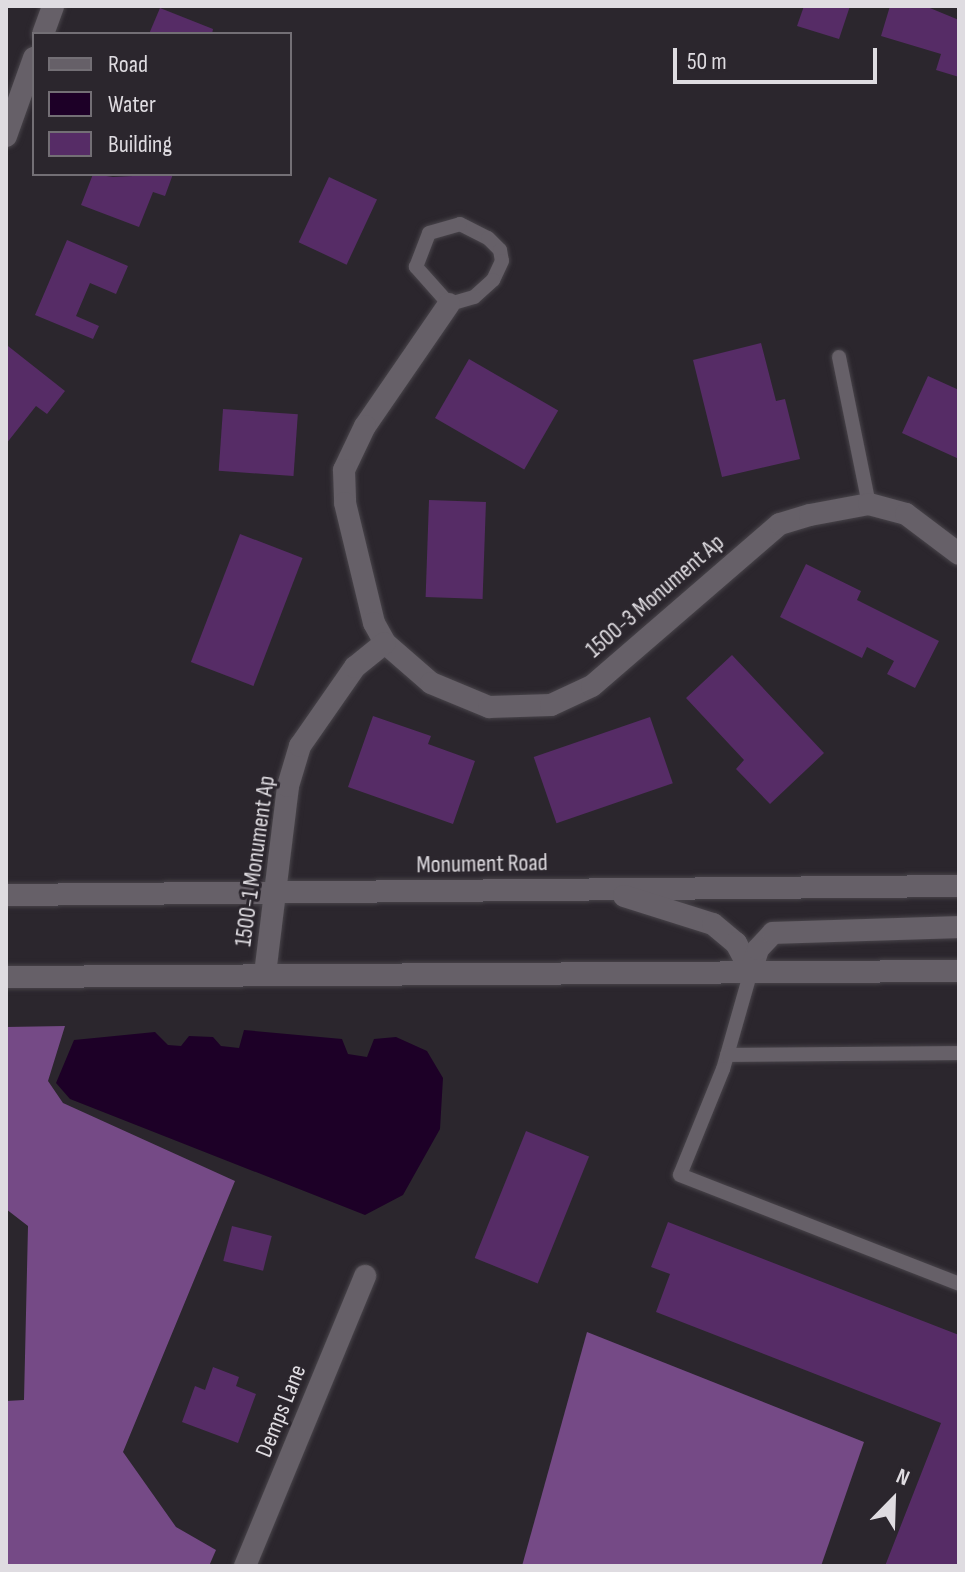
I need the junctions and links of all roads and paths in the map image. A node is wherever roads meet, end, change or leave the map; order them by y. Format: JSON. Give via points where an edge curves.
{"nodes":[{"id":1,"x":53,"y":6,"type":"edge"},
{"id":2,"x":44,"y":32,"type":"edge"},
{"id":3,"x":32,"y":64,"type":"edge"},
{"id":4,"x":6,"y":136,"type":"edge"},
{"id":5,"x":449,"y":304,"type":"junction"},
{"id":6,"x":839,"y":357,"type":"dead end"},
{"id":7,"x":869,"y":504,"type":"junction"},
{"id":8,"x":959,"y":554,"type":"edge"},
{"id":9,"x":385,"y":643,"type":"junction"},
{"id":10,"x":959,"y":886,"type":"edge"},
{"id":11,"x":599,"y":889,"type":"junction"},
{"id":12,"x":276,"y":893,"type":"junction"},
{"id":13,"x":6,"y":895,"type":"edge"},
{"id":14,"x":959,"y":927,"type":"edge"},
{"id":15,"x":751,"y":971,"type":"junction"},
{"id":16,"x":959,"y":971,"type":"edge"},
{"id":17,"x":265,"y":974,"type":"junction"},
{"id":18,"x":6,"y":977,"type":"edge"},
{"id":19,"x":959,"y":1053,"type":"edge"},
{"id":20,"x":727,"y":1055,"type":"junction"},
{"id":21,"x":365,"y":1276,"type":"dead end"},
{"id":22,"x":959,"y":1284,"type":"edge"},
{"id":23,"x":245,"y":1566,"type":"edge"}],
"edges":[{"from":1,"to":2,"type":"main road"},
{"from":3,"to":4,"type":"main road"},
{"from":5,"to":5,"type":"lane","via":[[416,267],[429,233],[460,224],[488,238],[500,250],[502,261],[493,280],[474,297]]},
{"from":5,"to":9,"type":"main road","via":[[365,426],[344,470],[345,503],[374,623]]},
{"from":6,"to":7,"type":"lane"},
{"from":7,"to":8,"type":"main road","name":"1500-3 Monument Ap","via":[[906,514]]},
{"from":7,"to":9,"type":"main road","name":"1500-3 Monument Ap","via":[[780,524],[592,686],[551,705],[515,708],[473,702],[431,683]]},
{"from":9,"to":12,"type":"main road","name":"1500-1 Monument Ap","via":[[355,667],[300,746],[288,786]]},
{"from":10,"to":11,"type":"main road","name":"Monument Road"},
{"from":11,"to":12,"type":"main road","name":"Monument Road"},
{"from":11,"to":15,"type":"main road","via":[[713,924],[736,943]]},
{"from":12,"to":13,"type":"main road","name":"Monument Road"},
{"from":12,"to":17,"type":"main road","name":"1500-1 Monument Ap"},
{"from":14,"to":15,"type":"main road","via":[[773,933],[758,949]]},
{"from":15,"to":16,"type":"main road"},
{"from":15,"to":17,"type":"main road"},
{"from":15,"to":20,"type":"lane"},
{"from":17,"to":18,"type":"main road"},
{"from":19,"to":20,"type":"lane"},
{"from":20,"to":22,"type":"lane","via":[[680,1175]]},
{"from":21,"to":23,"type":"main road","name":"Demps Lane"}]}
